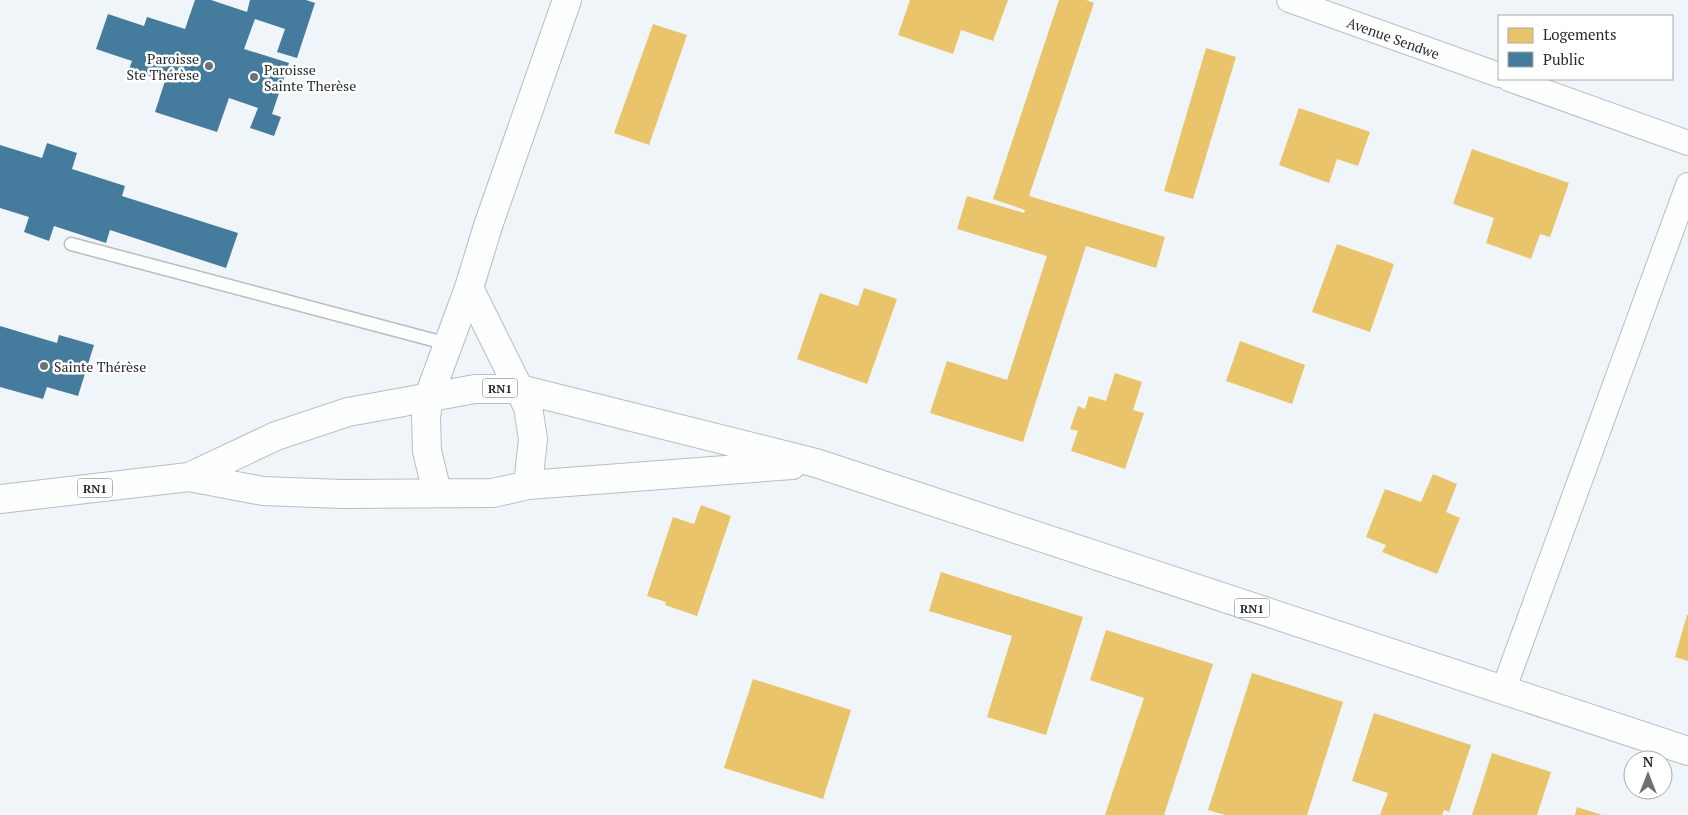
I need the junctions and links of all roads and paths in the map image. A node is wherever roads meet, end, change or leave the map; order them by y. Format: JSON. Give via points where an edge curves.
{"nodes":[{"id":1,"x":567,"y":0,"type":"edge"},
{"id":2,"x":1289,"y":0,"type":"edge"},
{"id":3,"x":1498,"y":75,"type":"edge"},
{"id":4,"x":1512,"y":80,"type":"edge"},
{"id":5,"x":1688,"y":143,"type":"edge"},
{"id":6,"x":1688,"y":185,"type":"edge"},
{"id":7,"x":71,"y":244,"type":"dead end"},
{"id":8,"x":469,"y":288,"type":"junction"},
{"id":9,"x":448,"y":344,"type":"junction"},
{"id":10,"x":520,"y":389,"type":"junction"},
{"id":11,"x":429,"y":396,"type":"junction"},
{"id":12,"x":816,"y":463,"type":"junction"},
{"id":13,"x":189,"y":477,"type":"junction"},
{"id":14,"x":528,"y":485,"type":"junction"},
{"id":15,"x":437,"y":492,"type":"junction"},
{"id":16,"x":0,"y":499,"type":"edge"},
{"id":17,"x":1504,"y":691,"type":"junction"},
{"id":18,"x":1688,"y":751,"type":"edge"}],
"edges":[{"from":1,"to":8,"type":"main road"},
{"from":2,"to":3,"type":"street","name":"Avenue Sendwe"},
{"from":4,"to":5,"type":"street"},
{"from":6,"to":17,"type":"street"},
{"from":7,"to":9,"type":"lane"},
{"from":8,"to":9,"type":"main road"},
{"from":8,"to":10,"type":"main road"},
{"from":9,"to":11,"type":"main road"},
{"from":10,"to":11,"type":"main road","number":"RN1","via":[[488,388]]},
{"from":10,"to":12,"type":"main road","number":"RN1"},
{"from":10,"to":14,"type":"main road","via":[[532,426]]},
{"from":11,"to":13,"type":"main road","number":"RN1","via":[[348,412],[285,433]]},
{"from":11,"to":15,"type":"main road","via":[[427,451]]},
{"from":12,"to":14,"type":"main road","number":"RN1"},
{"from":12,"to":17,"type":"main road","number":"RN1"},
{"from":13,"to":15,"type":"main road","number":"RN1","via":[[263,491],[376,495]]},
{"from":13,"to":16,"type":"main road","number":"RN1"},
{"from":14,"to":15,"type":"main road","number":"RN1","via":[[493,493]]},
{"from":17,"to":18,"type":"main road","number":"RN1"}]}
